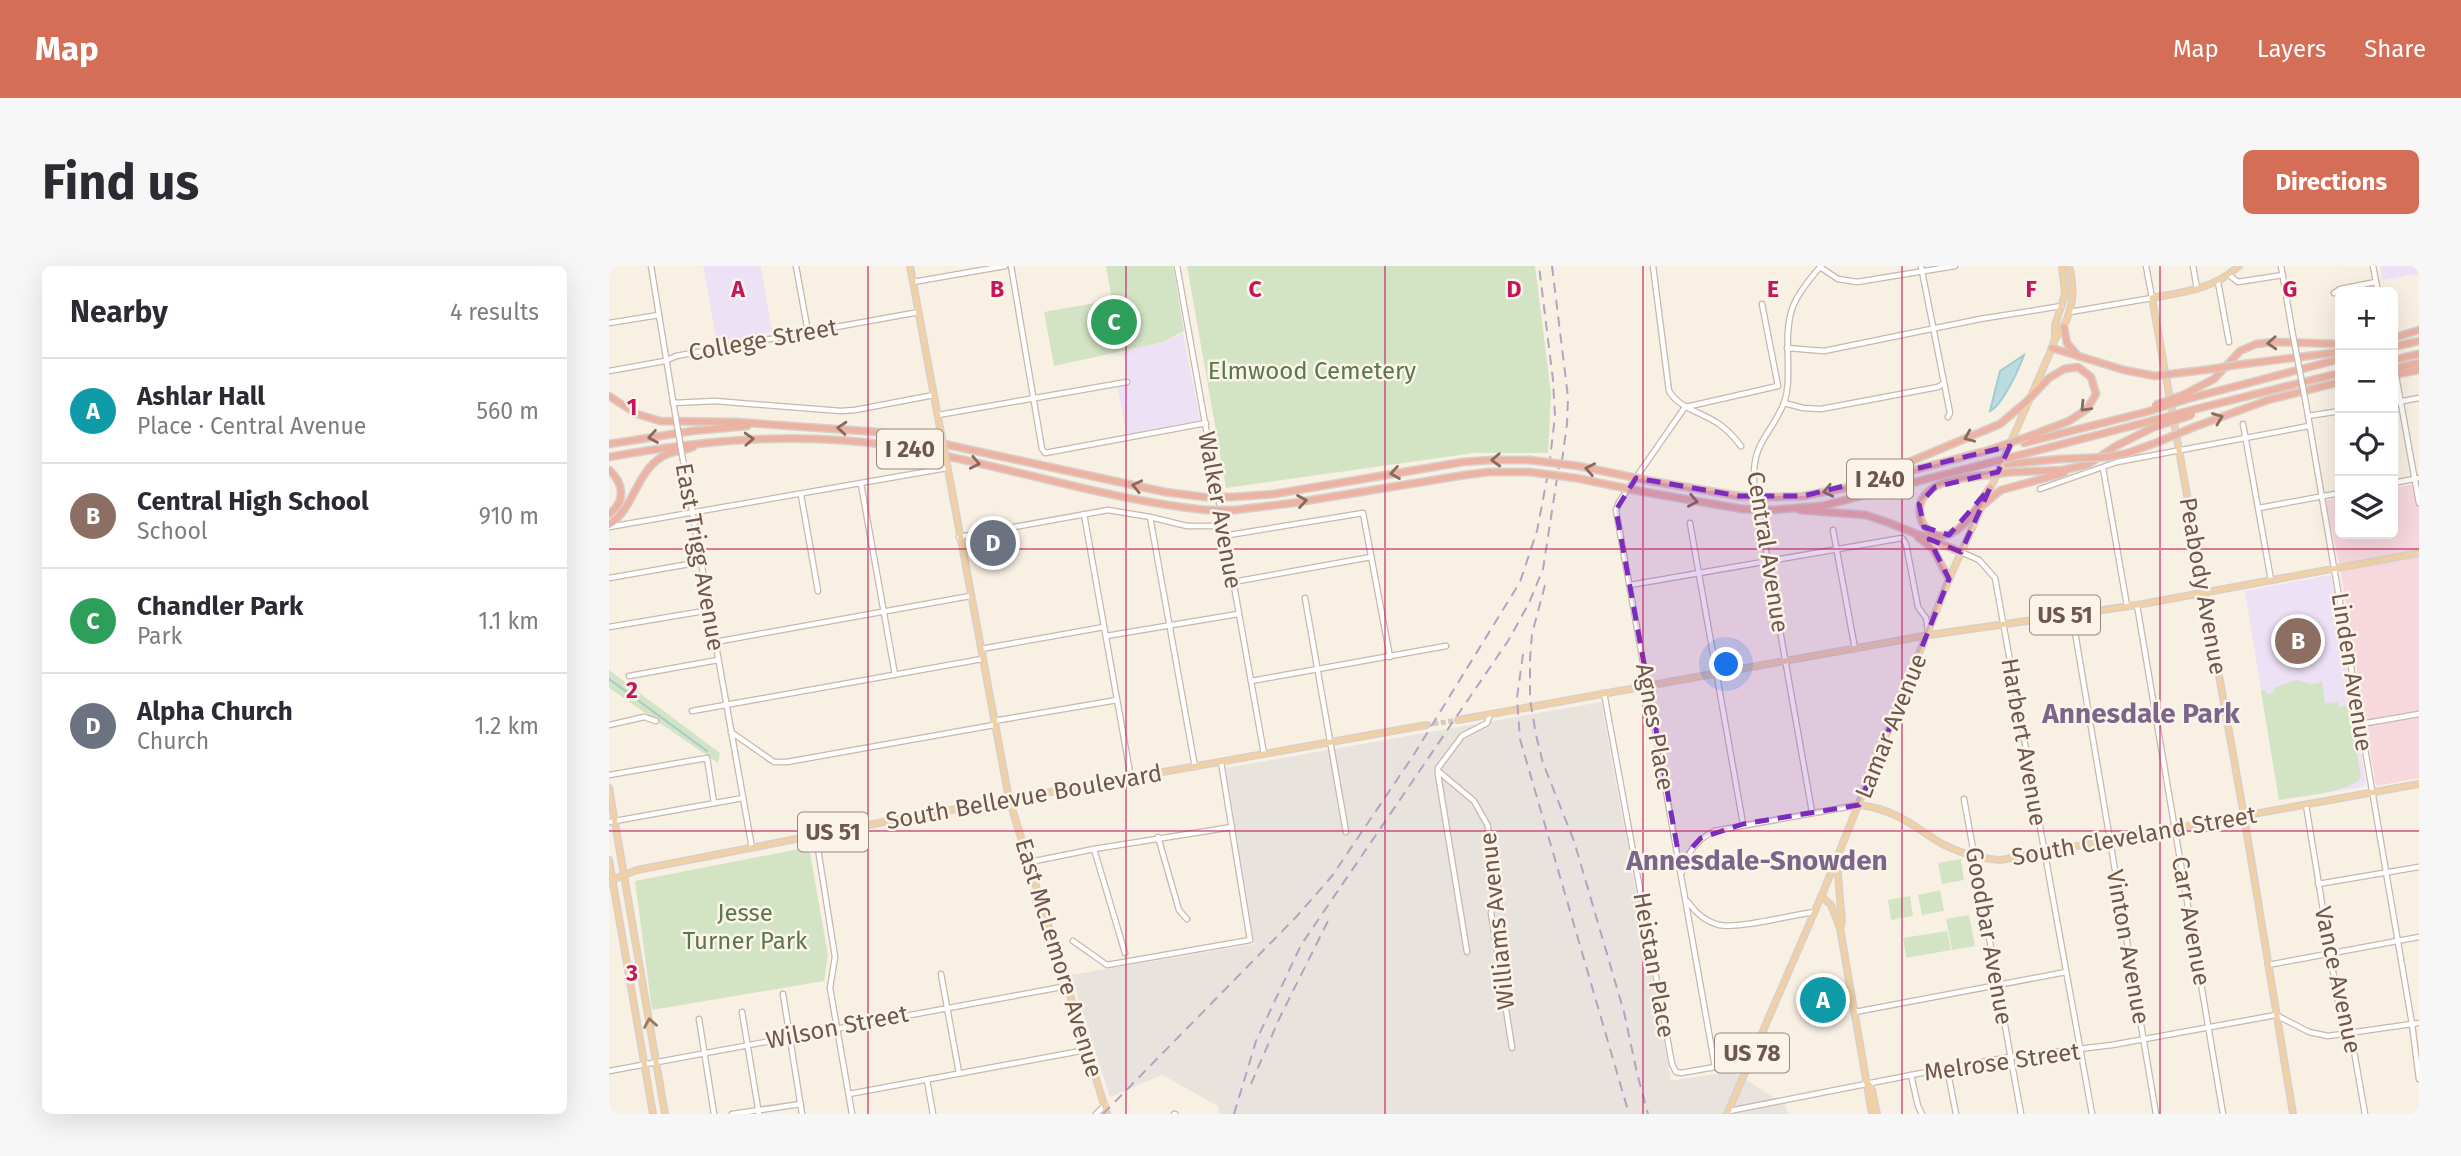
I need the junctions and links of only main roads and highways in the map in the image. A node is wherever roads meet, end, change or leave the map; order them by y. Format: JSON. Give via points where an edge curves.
{"nodes":[{"id":1,"x":910,"y":266,"type":"edge"},
{"id":2,"x":2062,"y":266,"type":"edge"},
{"id":3,"x":2069,"y":266,"type":"edge"},
{"id":4,"x":2239,"y":266,"type":"edge"},
{"id":5,"x":2064,"y":327,"type":"junction"},
{"id":6,"x":2419,"y":332,"type":"edge"},
{"id":7,"x":2398,"y":337,"type":"edge"},
{"id":8,"x":2055,"y":338,"type":"junction"},
{"id":9,"x":2419,"y":341,"type":"edge"},
{"id":10,"x":2335,"y":344,"type":"edge"},
{"id":11,"x":2398,"y":346,"type":"edge"},
{"id":12,"x":2052,"y":348,"type":"junction"},
{"id":13,"x":2335,"y":353,"type":"edge"},
{"id":14,"x":2419,"y":354,"type":"edge"},
{"id":15,"x":2080,"y":358,"type":"junction"},
{"id":16,"x":2398,"y":358,"type":"edge"},
{"id":17,"x":2335,"y":360,"type":"edge"},
{"id":18,"x":2419,"y":363,"type":"edge"},
{"id":19,"x":2398,"y":368,"type":"edge"},
{"id":20,"x":2419,"y":370,"type":"edge"},
{"id":21,"x":2335,"y":374,"type":"edge"},
{"id":22,"x":2398,"y":374,"type":"edge"},
{"id":23,"x":2335,"y":384,"type":"edge"},
{"id":24,"x":609,"y":396,"type":"edge"},
{"id":25,"x":2185,"y":397,"type":"junction"},
{"id":26,"x":2027,"y":402,"type":"junction"},
{"id":27,"x":2152,"y":424,"type":"junction"},
{"id":28,"x":770,"y":425,"type":"junction"},
{"id":29,"x":2025,"y":440,"type":"junction"},
{"id":30,"x":705,"y":442,"type":"junction"},
{"id":31,"x":609,"y":444,"type":"edge"},
{"id":32,"x":609,"y":457,"type":"edge"},
{"id":33,"x":1993,"y":462,"type":"junction"},
{"id":34,"x":2087,"y":465,"type":"junction"},
{"id":35,"x":609,"y":470,"type":"edge"},
{"id":36,"x":1852,"y":486,"type":"junction"},
{"id":37,"x":1990,"y":488,"type":"junction"},
{"id":38,"x":1983,"y":505,"type":"junction"},
{"id":39,"x":1795,"y":509,"type":"junction"},
{"id":40,"x":609,"y":514,"type":"edge"},
{"id":41,"x":609,"y":526,"type":"edge"},
{"id":42,"x":1914,"y":533,"type":"junction"},
{"id":43,"x":1961,"y":552,"type":"junction"},
{"id":44,"x":2419,"y":554,"type":"edge"},
{"id":45,"x":1949,"y":579,"type":"junction"},
{"id":46,"x":2204,"y":592,"type":"junction"},
{"id":47,"x":1929,"y":635,"type":"junction"},
{"id":48,"x":1458,"y":720,"type":"tunnel mouth"},
{"id":49,"x":1426,"y":725,"type":"tunnel mouth"},
{"id":50,"x":2419,"y":784,"type":"edge"},
{"id":51,"x":609,"y":788,"type":"edge"},
{"id":52,"x":1009,"y":799,"type":"junction"},
{"id":53,"x":1859,"y":805,"type":"junction"},
{"id":54,"x":2244,"y":816,"type":"junction"},
{"id":55,"x":612,"y":821,"type":"edge"},
{"id":56,"x":1837,"y":859,"type":"junction"},
{"id":57,"x":609,"y":860,"type":"edge"},
{"id":58,"x":624,"y":875,"type":"junction"},
{"id":59,"x":611,"y":880,"type":"edge"},
{"id":60,"x":1821,"y":896,"type":"junction"},
{"id":61,"x":1840,"y":928,"type":"junction"},
{"id":62,"x":1727,"y":1112,"type":"edge"},
{"id":63,"x":653,"y":1114,"type":"edge"},
{"id":64,"x":665,"y":1114,"type":"edge"},
{"id":65,"x":1107,"y":1114,"type":"edge"},
{"id":66,"x":1874,"y":1114,"type":"edge"},
{"id":67,"x":2293,"y":1114,"type":"edge"}],
"edges":[{"from":1,"to":52,"type":"main road","name":"East McLemore Avenue","bridge":true},
{"from":2,"to":8,"type":"main road","number":"US 78","via":[[2065,294]]},
{"from":3,"to":5,"type":"main road","number":"US 78","via":[[2074,295]]},
{"from":4,"to":46,"type":"main road","name":"Peabody Avenue","via":[[2197,290],[2152,298]]},
{"from":5,"to":8,"type":"main road","number":"US 78"},
{"from":5,"to":15,"type":"highway","via":[[2067,343]]},
{"from":6,"to":7,"type":"highway"},
{"from":8,"to":12,"type":"main road","name":"Lamar Avenue","number":"US 78"},
{"from":9,"to":11,"type":"highway"},
{"from":10,"to":25,"type":"highway","one_way":true,"via":[[2256,344],[2240,351],[2214,379]]},
{"from":12,"to":15,"type":"highway"},
{"from":12,"to":26,"type":"main road","name":"Lamar Avenue","number":"US 78"},
{"from":13,"to":15,"type":"highway","bridge":true,"via":[[2155,376]]},
{"from":14,"to":16,"type":"highway"},
{"from":17,"to":25,"type":"highway","number":"I 240"},
{"from":18,"to":19,"type":"highway"},
{"from":20,"to":22,"type":"highway"},
{"from":21,"to":27,"type":"highway","number":"I 240","bridge":true},
{"from":33,"to":23,"type":"highway","one_way":true,"bridge":true,"via":[[2128,453],[2268,400]]},
{"from":24,"to":28,"type":"highway","via":[[637,414],[660,421]]},
{"from":25,"to":29,"type":"highway","number":"I 240","bridge":true},
{"from":26,"to":29,"type":"highway","one_way":true,"via":[[2049,378],[2078,367],[2091,377],[2096,394],[2087,409],[2069,421]]},
{"from":26,"to":36,"type":"highway","one_way":true,"via":[[2000,424]]},
{"from":26,"to":37,"type":"main road","name":"Lamar Avenue","number":"US 78"},
{"from":27,"to":33,"type":"highway","number":"I 240","bridge":true},
{"from":27,"to":34,"type":"highway"},
{"from":28,"to":31,"type":"highway","number":"I 240","one_way":true},
{"from":36,"to":28,"type":"highway","number":"I 240","one_way":true,"bridge":true,"via":[[1803,496],[1739,496],[1529,460],[1463,462],[1274,494],[1204,497],[1152,490],[916,438]]},
{"from":29,"to":36,"type":"highway","number":"I 240","bridge":true},
{"from":30,"to":32,"type":"highway","number":"I 240"},
{"from":30,"to":39,"type":"highway","number":"I 240","one_way":true,"bridge":true,"via":[[783,438],[877,444],[1206,510],[1284,504],[1503,471],[1576,478],[1742,509]]},
{"from":30,"to":41,"type":"highway","via":[[658,459],[624,512]]},
{"from":33,"to":39,"type":"highway","number":"I 240","bridge":true},
{"from":34,"to":37,"type":"highway","bridge":true,"via":[[1979,475],[1943,484],[1927,492],[1919,505],[1919,519],[1936,535],[1949,535],[1960,528]]},
{"from":34,"to":38,"type":"highway","via":[[2001,490]]},
{"from":35,"to":40,"type":"highway","via":[[622,493]]},
{"from":37,"to":38,"type":"main road","name":"Lamar Avenue","number":"US 78"},
{"from":38,"to":43,"type":"main road","name":"Lamar Avenue","number":"US 78"},
{"from":39,"to":42,"type":"highway","via":[[1866,515]]},
{"from":42,"to":43,"type":"highway"},
{"from":42,"to":45,"type":"highway","via":[[1933,549]]},
{"from":43,"to":45,"type":"main road","name":"Lamar Avenue","number":"US 78"},
{"from":44,"to":46,"type":"main road","number":"US 51"},
{"from":45,"to":47,"type":"main road","name":"Lamar Avenue","number":"US 78"},
{"from":46,"to":47,"type":"main road","number":"US 51"},
{"from":46,"to":54,"type":"main road","name":"Peabody Avenue"},
{"from":47,"to":48,"type":"main road","number":"US 51"},
{"from":47,"to":53,"type":"main road","name":"Lamar Avenue","number":"US 78"},
{"from":49,"to":52,"type":"main road","name":"South Bellevue Boulevard","number":"US 51"},
{"from":50,"to":54,"type":"main road","name":"South Cleveland Street"},
{"from":51,"to":55,"type":"main road"},
{"from":52,"to":58,"type":"main road","name":"South Bellevue Boulevard","number":"US 51"},
{"from":52,"to":65,"type":"main road","name":"East McLemore Avenue"},
{"from":53,"to":54,"type":"main road","name":"South Cleveland Street","via":[[1895,813],[1929,836],[1975,857],[2000,860]]},
{"from":53,"to":56,"type":"main road","name":"Lamar Avenue","number":"US 78"},
{"from":54,"to":67,"type":"main road","name":"Peabody Avenue"},
{"from":55,"to":58,"type":"main road"},
{"from":56,"to":60,"type":"main road","name":"Lamar Avenue","number":"US 78"},
{"from":56,"to":61,"type":"main road"},
{"from":57,"to":59,"type":"main road"},
{"from":58,"to":59,"type":"main road","number":"US 51"},
{"from":64,"to":58,"type":"main road","one_way":true},
{"from":59,"to":63,"type":"main road"},
{"from":60,"to":61,"type":"main road","via":[[1831,905]]},
{"from":60,"to":62,"type":"main road","name":"Lamar Avenue","number":"US 78"},
{"from":61,"to":66,"type":"main road"}]}
